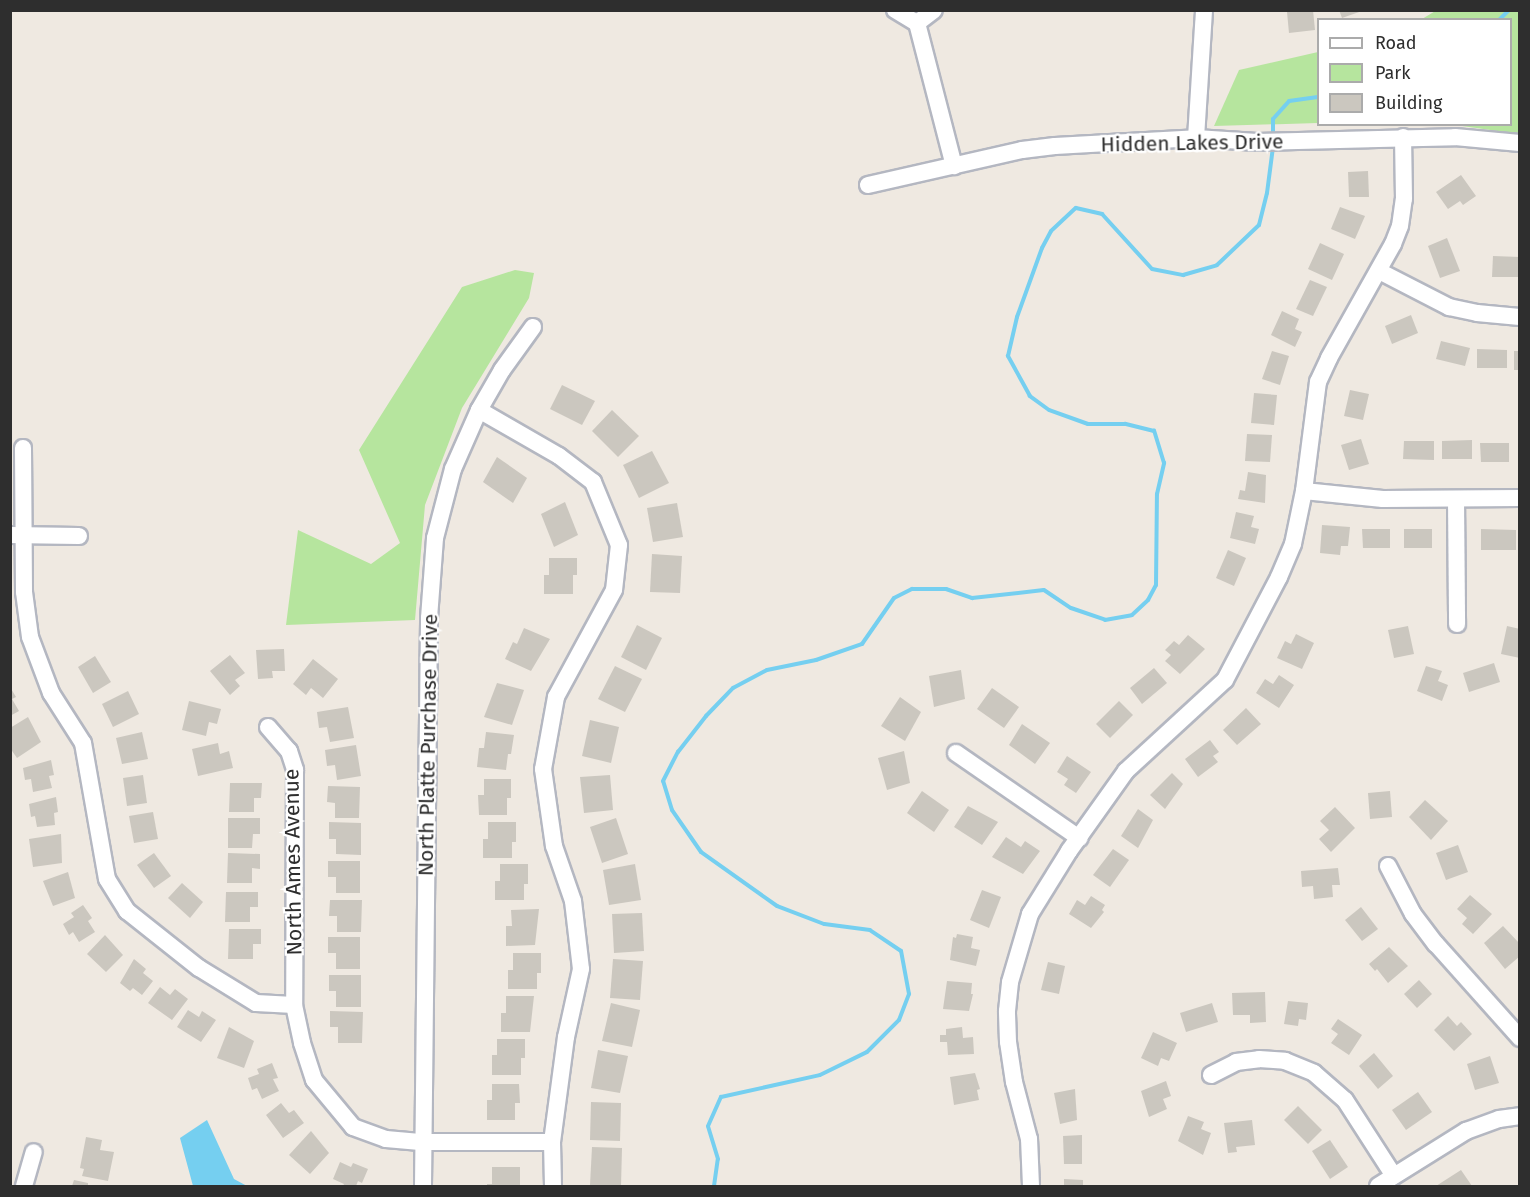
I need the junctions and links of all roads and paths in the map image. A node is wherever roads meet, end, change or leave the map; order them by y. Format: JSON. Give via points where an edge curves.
{"nodes":[{"id":1,"x":895,"y":10,"type":"edge"},
{"id":2,"x":934,"y":10,"type":"edge"},
{"id":3,"x":1203,"y":10,"type":"edge"},
{"id":4,"x":917,"y":23,"type":"junction"},
{"id":5,"x":1403,"y":137,"type":"junction"},
{"id":6,"x":1196,"y":138,"type":"junction"},
{"id":7,"x":1520,"y":143,"type":"edge"},
{"id":8,"x":954,"y":166,"type":"junction"},
{"id":9,"x":868,"y":184,"type":"dead end"},
{"id":10,"x":1379,"y":271,"type":"junction"},
{"id":11,"x":1520,"y":317,"type":"edge"},
{"id":12,"x":533,"y":327,"type":"dead end"},
{"id":13,"x":479,"y":410,"type":"junction"},
{"id":14,"x":23,"y":448,"type":"dead end"},
{"id":15,"x":1304,"y":491,"type":"junction"},
{"id":16,"x":1520,"y":498,"type":"edge"},
{"id":17,"x":1456,"y":499,"type":"junction"},
{"id":18,"x":17,"y":535,"type":"edge"},
{"id":19,"x":79,"y":536,"type":"dead end"},
{"id":20,"x":1457,"y":624,"type":"dead end"},
{"id":21,"x":268,"y":727,"type":"dead end"},
{"id":22,"x":956,"y":753,"type":"dead end"},
{"id":23,"x":1079,"y":838,"type":"junction"},
{"id":24,"x":1388,"y":866,"type":"dead end"},
{"id":25,"x":294,"y":1005,"type":"junction"},
{"id":26,"x":1520,"y":1038,"type":"edge"},
{"id":27,"x":1211,"y":1075,"type":"dead end"},
{"id":28,"x":1520,"y":1116,"type":"edge"},
{"id":29,"x":423,"y":1142,"type":"junction"},
{"id":30,"x":552,"y":1142,"type":"junction"},
{"id":31,"x":34,"y":1152,"type":"dead end"},
{"id":32,"x":1394,"y":1176,"type":"junction"},
{"id":33,"x":24,"y":1186,"type":"edge"},
{"id":34,"x":423,"y":1186,"type":"edge"},
{"id":35,"x":553,"y":1186,"type":"edge"},
{"id":36,"x":1031,"y":1186,"type":"edge"},
{"id":37,"x":1378,"y":1186,"type":"edge"}],
"edges":[{"from":1,"to":4,"type":"street"},
{"from":2,"to":4,"type":"street"},
{"from":3,"to":6,"type":"street"},
{"from":4,"to":8,"type":"street"},
{"from":5,"to":6,"type":"street","name":"Hidden Lakes Drive","via":[[1257,142]]},
{"from":5,"to":7,"type":"street","name":"Hidden Lakes Drive"},
{"from":5,"to":10,"type":"street","via":[[1402,213],[1393,244]]},
{"from":6,"to":8,"type":"street","name":"Hidden Lakes Drive","via":[[1055,146]]},
{"from":8,"to":9,"type":"street","name":"Hidden Lakes Drive"},
{"from":10,"to":11,"type":"street","via":[[1455,309]]},
{"from":10,"to":15,"type":"street","via":[[1318,382]]},
{"from":12,"to":13,"type":"street","name":"North Platte Purchase Drive"},
{"from":13,"to":29,"type":"street","name":"North Platte Purchase Drive","via":[[453,469],[435,538],[429,618]]},
{"from":13,"to":30,"type":"street","via":[[559,456],[593,482],[619,545],[614,590],[556,698],[543,769],[554,846],[573,901],[581,969],[566,1037]]},
{"from":14,"to":18,"type":"street"},
{"from":15,"to":17,"type":"street","via":[[1383,499]]},
{"from":15,"to":23,"type":"street","via":[[1287,560],[1225,680],[1126,771]]},
{"from":16,"to":17,"type":"street"},
{"from":17,"to":20,"type":"street"},
{"from":18,"to":19,"type":"street"},
{"from":18,"to":25,"type":"street","via":[[30,637],[51,693],[83,743],[107,879],[127,911],[199,968],[256,1003]]},
{"from":21,"to":25,"type":"street","name":"North Ames Avenue","via":[[289,751],[295,770]]},
{"from":22,"to":23,"type":"street"},
{"from":23,"to":36,"type":"street","via":[[1030,914],[1010,982],[1008,1042],[1029,1140]]},
{"from":24,"to":26,"type":"street","via":[[1413,914]]},
{"from":25,"to":29,"type":"street","name":"North Ames Avenue","via":[[314,1080],[330,1103],[353,1127],[386,1139]]},
{"from":27,"to":32,"type":"street","via":[[1236,1062],[1259,1059],[1285,1061],[1314,1073],[1345,1100]]},
{"from":28,"to":32,"type":"street","via":[[1466,1131]]},
{"from":29,"to":30,"type":"street","name":"North Ames Avenue"},
{"from":29,"to":34,"type":"street","name":"North Platte Purchase Drive"},
{"from":30,"to":35,"type":"street"},
{"from":31,"to":33,"type":"street"},
{"from":32,"to":37,"type":"street"}]}
